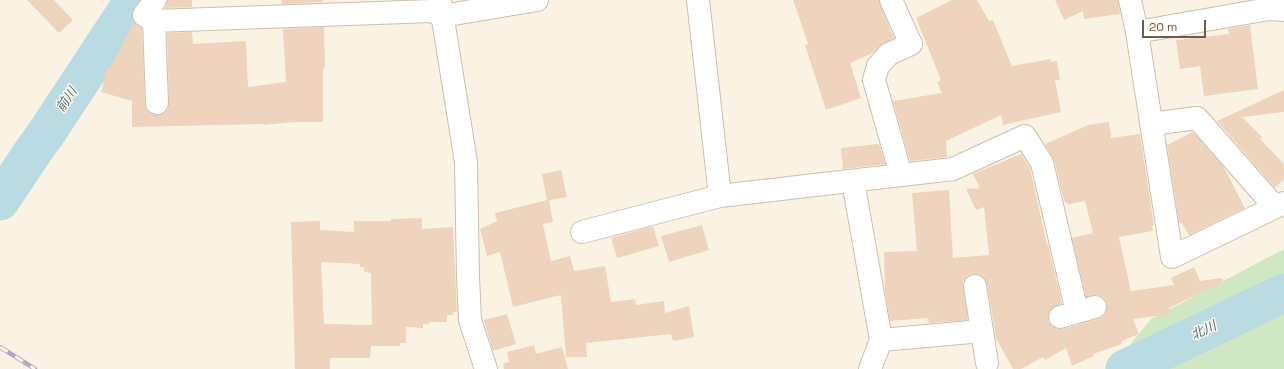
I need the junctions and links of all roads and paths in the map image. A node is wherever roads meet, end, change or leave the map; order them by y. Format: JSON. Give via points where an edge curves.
{"nodes":[{"id":1,"x":537,"y":0,"type":"edge"},
{"id":2,"x":698,"y":0,"type":"edge"},
{"id":3,"x":891,"y":0,"type":"edge"},
{"id":4,"x":1130,"y":0,"type":"edge"},
{"id":5,"x":441,"y":8,"type":"edge"},
{"id":6,"x":155,"y":10,"type":"edge"},
{"id":7,"x":1284,"y":10,"type":"edge"},
{"id":8,"x":1137,"y":32,"type":"junction"},
{"id":9,"x":157,"y":103,"type":"dead end"},
{"id":10,"x":1151,"y":124,"type":"junction"},
{"id":11,"x":901,"y":175,"type":"junction"},
{"id":12,"x":853,"y":181,"type":"junction"},
{"id":13,"x":720,"y":196,"type":"junction"},
{"id":14,"x":1280,"y":205,"type":"edge"},
{"id":15,"x":582,"y":232,"type":"dead end"},
{"id":16,"x":975,"y":286,"type":"dead end"},
{"id":17,"x":1077,"y":312,"type":"dead end"},
{"id":18,"x":982,"y":331,"type":"junction"},
{"id":19,"x":881,"y":340,"type":"junction"},
{"id":20,"x":987,"y":363,"type":"dead end"},
{"id":21,"x":486,"y":369,"type":"edge"},
{"id":22,"x":870,"y":369,"type":"edge"}],
"edges":[{"from":1,"to":5,"type":"street"},
{"from":2,"to":13,"type":"street"},
{"from":3,"to":11,"type":"street","via":[[911,44],[889,54],[878,66],[874,80]]},
{"from":4,"to":8,"type":"street"},
{"from":5,"to":6,"type":"street","via":[[432,11]]},
{"from":5,"to":21,"type":"street","via":[[466,162],[470,320]]},
{"from":6,"to":9,"type":"street"},
{"from":7,"to":8,"type":"street","via":[[1269,9]]},
{"from":8,"to":10,"type":"street"},
{"from":10,"to":14,"type":"street","via":[[1197,118]]},
{"from":10,"to":14,"type":"street","via":[[1172,256]]},
{"from":11,"to":12,"type":"street"},
{"from":11,"to":17,"type":"street","via":[[953,169],[1025,136],[1042,163]]},
{"from":12,"to":13,"type":"street"},
{"from":12,"to":19,"type":"street"},
{"from":13,"to":15,"type":"street"},
{"from":16,"to":18,"type":"street"},
{"from":18,"to":19,"type":"street"},
{"from":18,"to":20,"type":"street"},
{"from":19,"to":22,"type":"street"}]}
